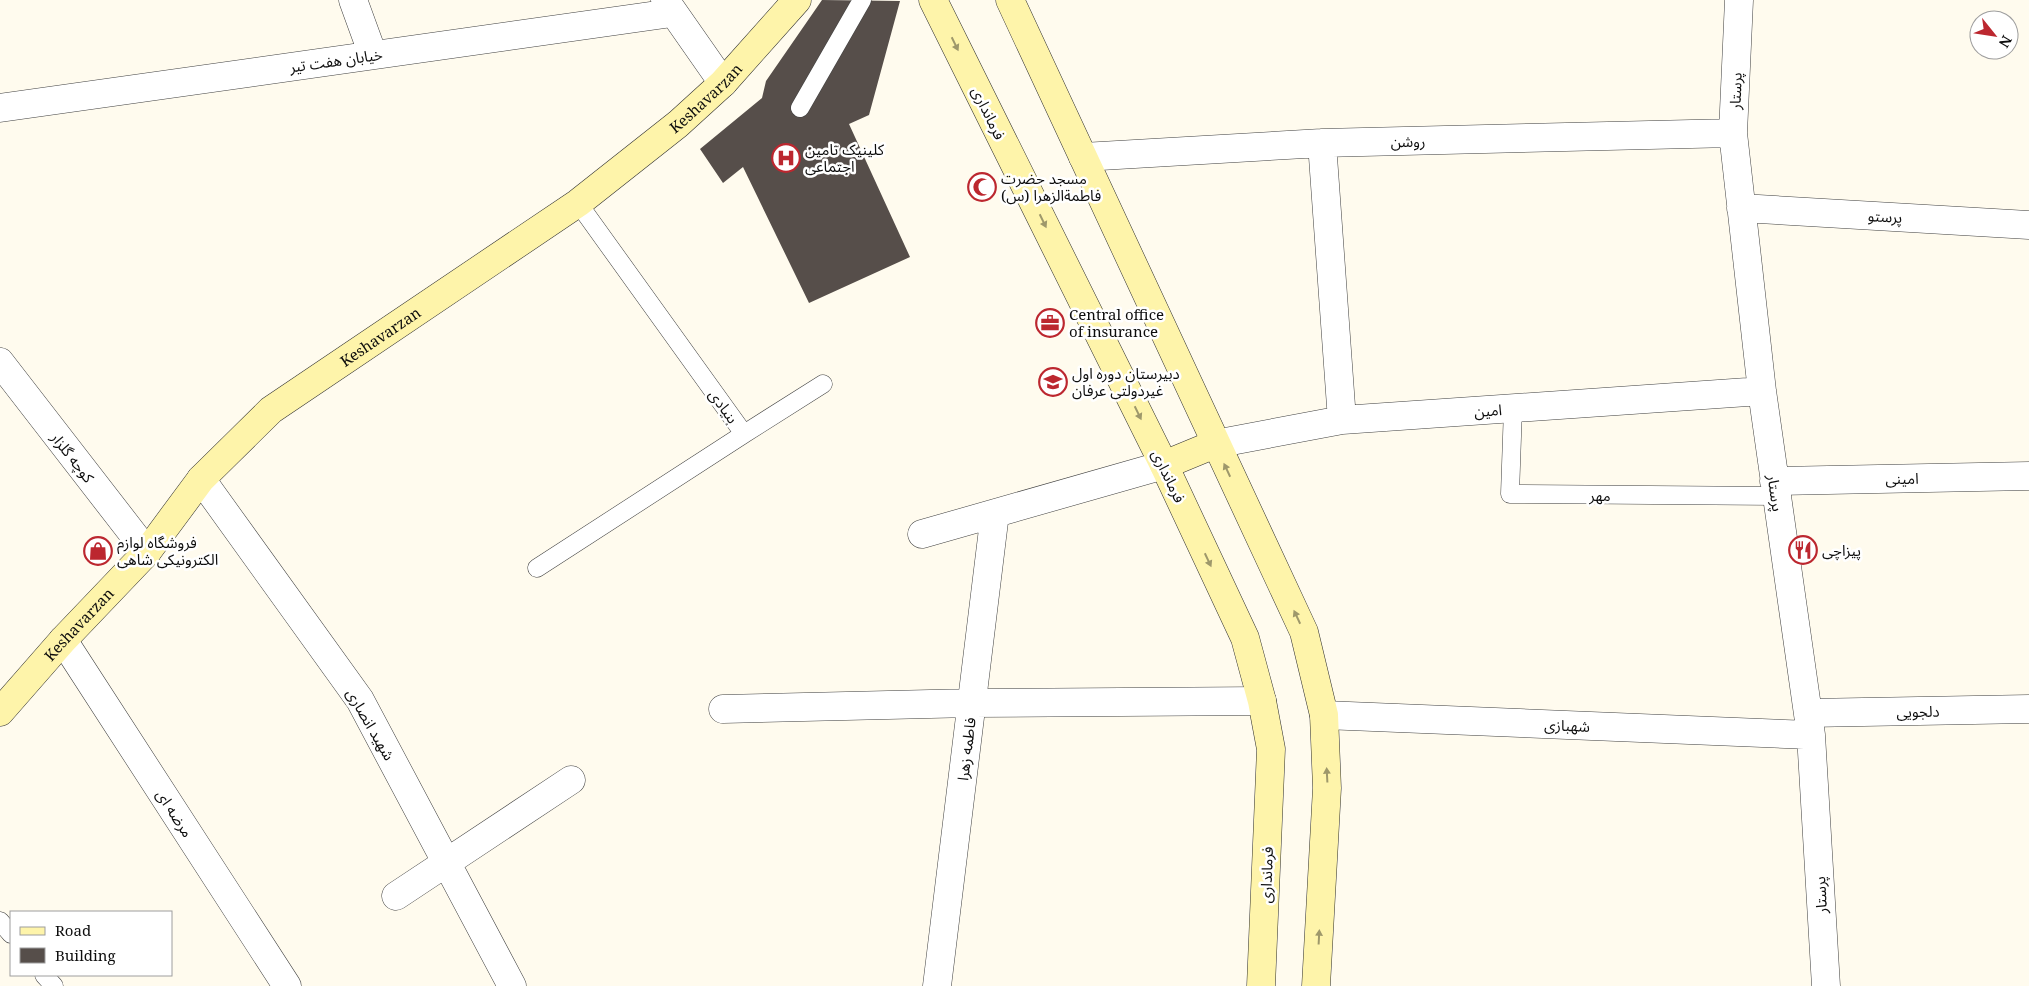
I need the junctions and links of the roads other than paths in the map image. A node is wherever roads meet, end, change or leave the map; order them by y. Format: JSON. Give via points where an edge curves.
{"nodes":[{"id":1,"x":353,"y":0,"type":"edge"},
{"id":2,"x":797,"y":0,"type":"edge"},
{"id":3,"x":862,"y":0,"type":"edge"},
{"id":4,"x":933,"y":0,"type":"edge"},
{"id":5,"x":1010,"y":0,"type":"edge"},
{"id":6,"x":1738,"y":0,"type":"edge"},
{"id":7,"x":669,"y":6,"type":"edge"},
{"id":8,"x":373,"y":55,"type":"junction"},
{"id":9,"x":723,"y":83,"type":"junction"},
{"id":10,"x":0,"y":108,"type":"edge"},
{"id":11,"x":800,"y":108,"type":"dead end"},
{"id":12,"x":1733,"y":133,"type":"junction"},
{"id":13,"x":1322,"y":143,"type":"junction"},
{"id":14,"x":1083,"y":157,"type":"junction"},
{"id":15,"x":578,"y":203,"type":"junction"},
{"id":16,"x":1741,"y":208,"type":"junction"},
{"id":17,"x":2029,"y":225,"type":"edge"},
{"id":18,"x":0,"y":362,"type":"edge"},
{"id":19,"x":824,"y":384,"type":"dead end"},
{"id":20,"x":1762,"y":391,"type":"junction"},
{"id":21,"x":1513,"y":408,"type":"junction"},
{"id":22,"x":1342,"y":420,"type":"junction"},
{"id":23,"x":744,"y":434,"type":"junction"},
{"id":24,"x":1215,"y":444,"type":"junction"},
{"id":25,"x":1164,"y":465,"type":"junction"},
{"id":26,"x":2029,"y":476,"type":"edge"},
{"id":27,"x":201,"y":479,"type":"junction"},
{"id":28,"x":1776,"y":488,"type":"junction"},
{"id":29,"x":994,"y":513,"type":"junction"},
{"id":30,"x":922,"y":534,"type":"dead end"},
{"id":31,"x":147,"y":552,"type":"junction"},
{"id":32,"x":538,"y":568,"type":"dead end"},
{"id":33,"x":63,"y":640,"type":"junction"},
{"id":34,"x":1262,"y":701,"type":"junction"},
{"id":35,"x":972,"y":703,"type":"junction"},
{"id":36,"x":723,"y":708,"type":"dead end"},
{"id":37,"x":2029,"y":709,"type":"edge"},
{"id":38,"x":0,"y":712,"type":"edge"},
{"id":39,"x":1324,"y":715,"type":"junction"},
{"id":40,"x":1809,"y":724,"type":"junction"},
{"id":41,"x":571,"y":780,"type":"dead end"},
{"id":42,"x":446,"y":862,"type":"junction"},
{"id":43,"x":396,"y":896,"type":"dead end"},
{"id":44,"x":0,"y":920,"type":"edge"},
{"id":45,"x":10,"y":933,"type":"edge"},
{"id":46,"x":45,"y":976,"type":"edge"},
{"id":47,"x":54,"y":986,"type":"edge"},
{"id":48,"x":287,"y":986,"type":"edge"},
{"id":49,"x":512,"y":986,"type":"edge"},
{"id":50,"x":937,"y":986,"type":"edge"},
{"id":51,"x":1261,"y":986,"type":"edge"},
{"id":52,"x":1316,"y":986,"type":"edge"},
{"id":53,"x":1826,"y":986,"type":"edge"}],
"edges":[{"from":1,"to":8,"type":"street"},
{"from":2,"to":9,"type":"main road","name":"Keshavarzan"},
{"from":3,"to":11,"type":"lane"},
{"from":4,"to":25,"type":"main road","name":"فرمانداری","one_way":true},
{"from":5,"to":14,"type":"main road"},
{"from":6,"to":12,"type":"street","name":"پرستار"},
{"from":7,"to":8,"type":"street","name":"خیابان هفت تیر"},
{"from":7,"to":9,"type":"street"},
{"from":8,"to":10,"type":"street","name":"خیابان هفت تیر"},
{"from":9,"to":15,"type":"main road","name":"Keshavarzan","via":[[678,124]]},
{"from":12,"to":13,"type":"street","name":"روشن"},
{"from":12,"to":16,"type":"street","name":"پرستار"},
{"from":13,"to":14,"type":"street","name":"روشن"},
{"from":13,"to":22,"type":"street"},
{"from":14,"to":24,"type":"main road"},
{"from":15,"to":23,"type":"lane","name":"بنیادی"},
{"from":15,"to":27,"type":"main road","name":"Keshavarzan","via":[[271,410]]},
{"from":16,"to":17,"type":"street","name":"پرستو"},
{"from":16,"to":20,"type":"street","name":"پرستار"},
{"from":18,"to":31,"type":"street","name":"کوچه گلزار"},
{"from":19,"to":23,"type":"lane"},
{"from":20,"to":21,"type":"street","name":"امین"},
{"from":20,"to":28,"type":"street","name":"پرستار"},
{"from":21,"to":22,"type":"street","name":"امین"},
{"from":21,"to":28,"type":"lane","name":"مهر","via":[[1510,494]]},
{"from":22,"to":24,"type":"street","name":"امین"},
{"from":23,"to":32,"type":"lane","name":"بنیادی"},
{"from":24,"to":25,"type":"main road"},
{"from":39,"to":24,"type":"main road","one_way":true,"via":[[1304,632]]},
{"from":25,"to":29,"type":"street"},
{"from":25,"to":34,"type":"main road","name":"فرمانداری","one_way":true,"via":[[1245,638]]},
{"from":26,"to":28,"type":"street","name":"امینی"},
{"from":27,"to":31,"type":"main road","name":"Keshavarzan"},
{"from":27,"to":42,"type":"street","name":"شهید انصاری","via":[[360,700]]},
{"from":28,"to":40,"type":"street","name":"پرستار"},
{"from":29,"to":30,"type":"street"},
{"from":29,"to":35,"type":"street","name":"فاطمه زهرا"},
{"from":31,"to":33,"type":"main road","name":"Keshavarzan"},
{"from":33,"to":38,"type":"main road","name":"Keshavarzan"},
{"from":33,"to":48,"type":"street","name":"مرضه ای"},
{"from":34,"to":35,"type":"street"},
{"from":34,"to":51,"type":"main road","name":"فرمانداری","via":[[1271,749]]},
{"from":35,"to":36,"type":"street"},
{"from":35,"to":50,"type":"street","name":"فاطمه زهرا"},
{"from":37,"to":40,"type":"street","name":"دلجویی"},
{"from":39,"to":40,"type":"street","name":"شهبازی"},
{"from":52,"to":39,"type":"main road","one_way":true,"via":[[1327,788]]},
{"from":40,"to":53,"type":"street","name":"پرستار"},
{"from":41,"to":42,"type":"street"},
{"from":42,"to":43,"type":"street"},
{"from":42,"to":49,"type":"street","name":"شهید انصاری"},
{"from":44,"to":45,"type":"lane"},
{"from":46,"to":47,"type":"lane"}]}
